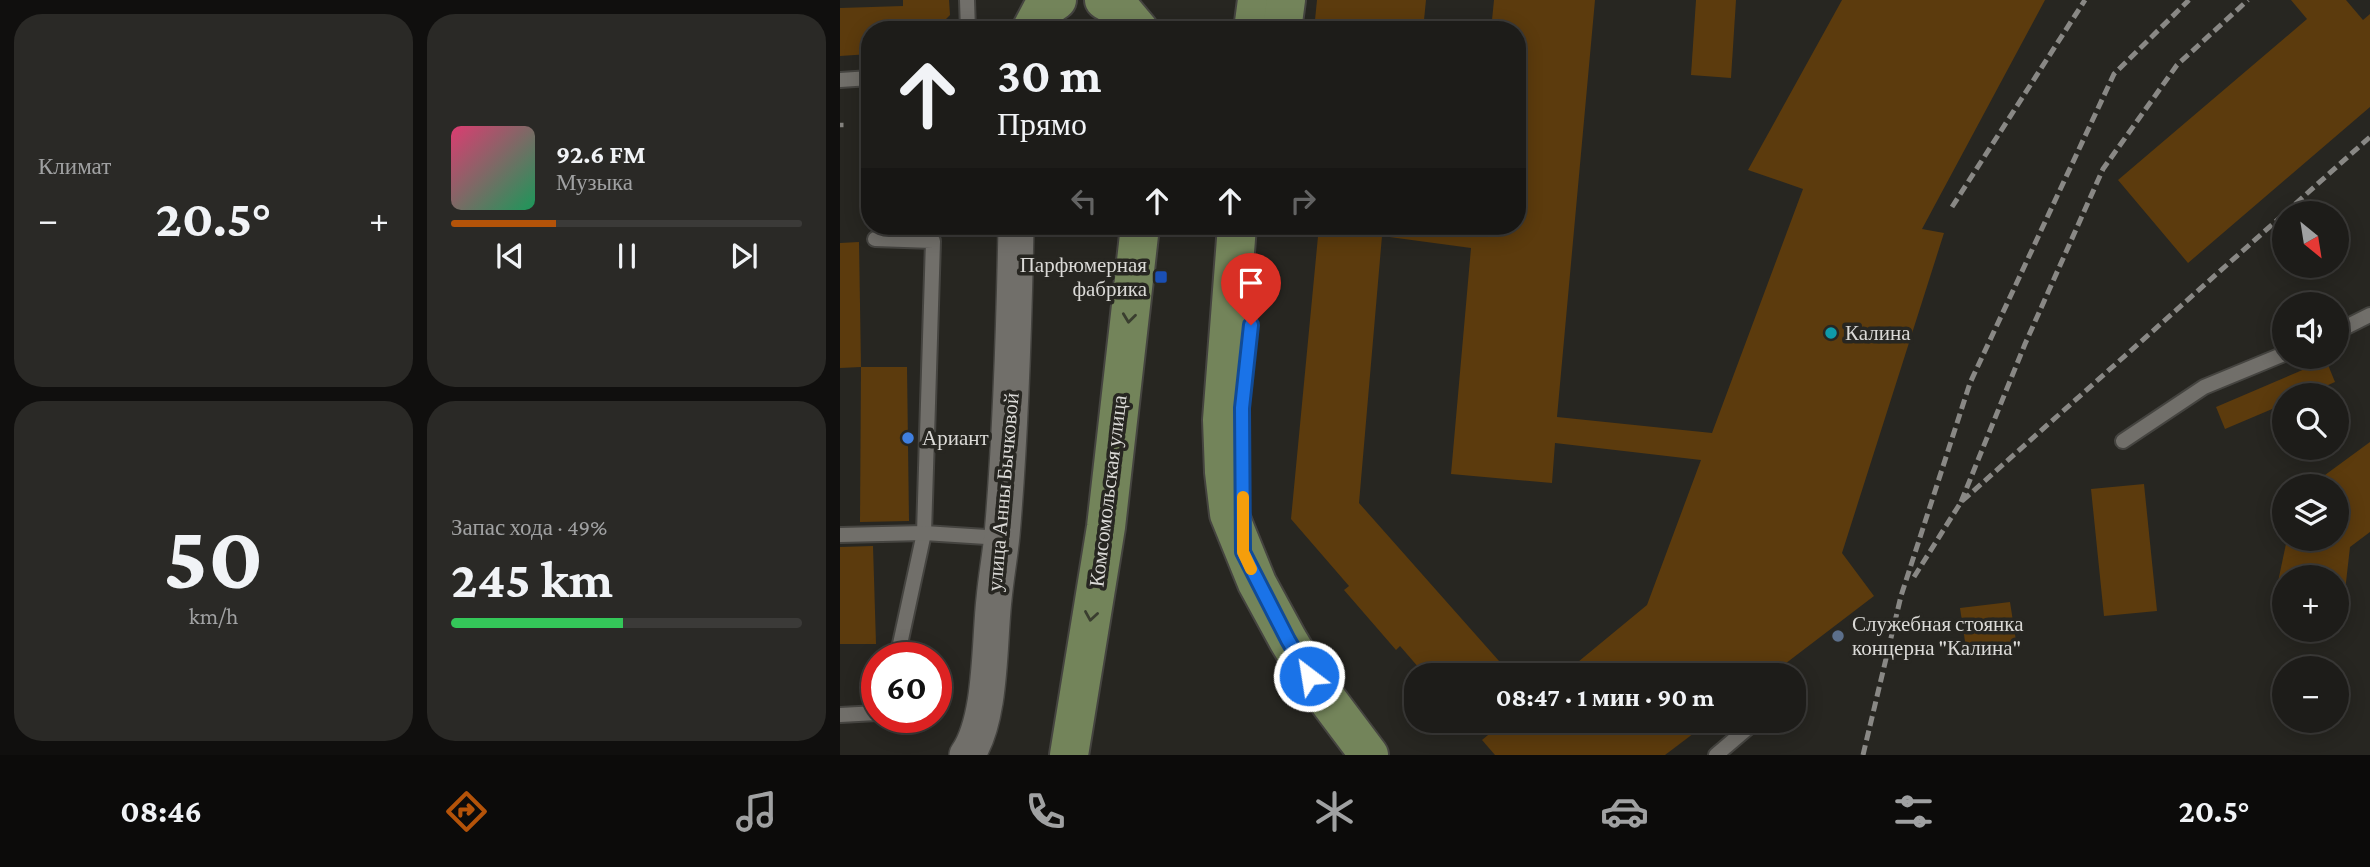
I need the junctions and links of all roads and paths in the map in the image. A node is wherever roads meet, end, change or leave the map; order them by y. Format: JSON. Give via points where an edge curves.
{"nodes":[{"id":1,"x":967,"y":0,"type":"edge"},
{"id":2,"x":1025,"y":0,"type":"edge"},
{"id":3,"x":1057,"y":0,"type":"edge"},
{"id":4,"x":1104,"y":0,"type":"edge"},
{"id":5,"x":1153,"y":0,"type":"edge"},
{"id":6,"x":1257,"y":0,"type":"edge"},
{"id":7,"x":1286,"y":0,"type":"edge"},
{"id":8,"x":968,"y":21,"type":"edge"},
{"id":9,"x":1025,"y":21,"type":"edge"},
{"id":10,"x":1036,"y":21,"type":"edge"},
{"id":11,"x":1131,"y":21,"type":"edge"},
{"id":12,"x":1152,"y":21,"type":"edge"},
{"id":13,"x":1254,"y":21,"type":"edge"},
{"id":14,"x":1283,"y":21,"type":"edge"},
{"id":15,"x":861,"y":79,"type":"edge"},
{"id":16,"x":840,"y":80,"type":"edge"},
{"id":17,"x":840,"y":125,"type":"edge"},
{"id":18,"x":847,"y":125,"type":"dead end"},
{"id":19,"x":1016,"y":235,"type":"edge"},
{"id":20,"x":1139,"y":235,"type":"edge"},
{"id":21,"x":1236,"y":235,"type":"edge"},
{"id":22,"x":1261,"y":235,"type":"edge"},
{"id":23,"x":875,"y":239,"type":"dead end"},
{"id":24,"x":2370,"y":316,"type":"edge"},
{"id":25,"x":2349,"y":326,"type":"edge"},
{"id":26,"x":2272,"y":359,"type":"edge"},
{"id":27,"x":2123,"y":442,"type":"dead end"},
{"id":28,"x":924,"y":533,"type":"junction"},
{"id":29,"x":840,"y":535,"type":"edge"},
{"id":30,"x":1002,"y":538,"type":"junction"},
{"id":31,"x":1243,"y":552,"type":"junction"},
{"id":32,"x":900,"y":642,"type":"edge"},
{"id":33,"x":861,"y":714,"type":"edge"},
{"id":34,"x":840,"y":715,"type":"edge"},
{"id":35,"x":1742,"y":733,"type":"edge"},
{"id":36,"x":967,"y":755,"type":"edge"},
{"id":37,"x":1069,"y":755,"type":"edge"},
{"id":38,"x":1368,"y":755,"type":"edge"},
{"id":39,"x":1716,"y":755,"type":"edge"}],
"edges":[{"from":1,"to":8,"type":"lane"},
{"from":2,"to":9,"type":"street"},
{"from":3,"to":10,"type":"main road","via":[[1041,10]]},
{"from":4,"to":11,"type":"main road"},
{"from":5,"to":12,"type":"main road"},
{"from":6,"to":13,"type":"main road"},
{"from":7,"to":14,"type":"main road"},
{"from":15,"to":16,"type":"lane"},
{"from":17,"to":18,"type":"path"},
{"from":19,"to":30,"type":"street","name":"улица Анны Бычковой"},
{"from":20,"to":37,"type":"main road","name":"Комсомольская улица","one_way":true,"via":[[1105,527]]},
{"from":21,"to":31,"type":"main road","via":[[1222,420],[1229,514]]},
{"from":22,"to":31,"type":"main road","via":[[1242,408]]},
{"from":23,"to":28,"type":"lane","via":[[933,241]]},
{"from":24,"to":25,"type":"lane"},
{"from":26,"to":27,"type":"lane","via":[[2204,387]]},
{"from":28,"to":29,"type":"lane"},
{"from":28,"to":30,"type":"lane"},
{"from":28,"to":32,"type":"lane"},
{"from":30,"to":36,"type":"street","name":"улица Анны Бычковой","via":[[988,678],[974,745]]},
{"from":31,"to":38,"type":"main road","via":[[1309,676]]},
{"from":33,"to":34,"type":"lane"},
{"from":35,"to":39,"type":"lane"}]}
